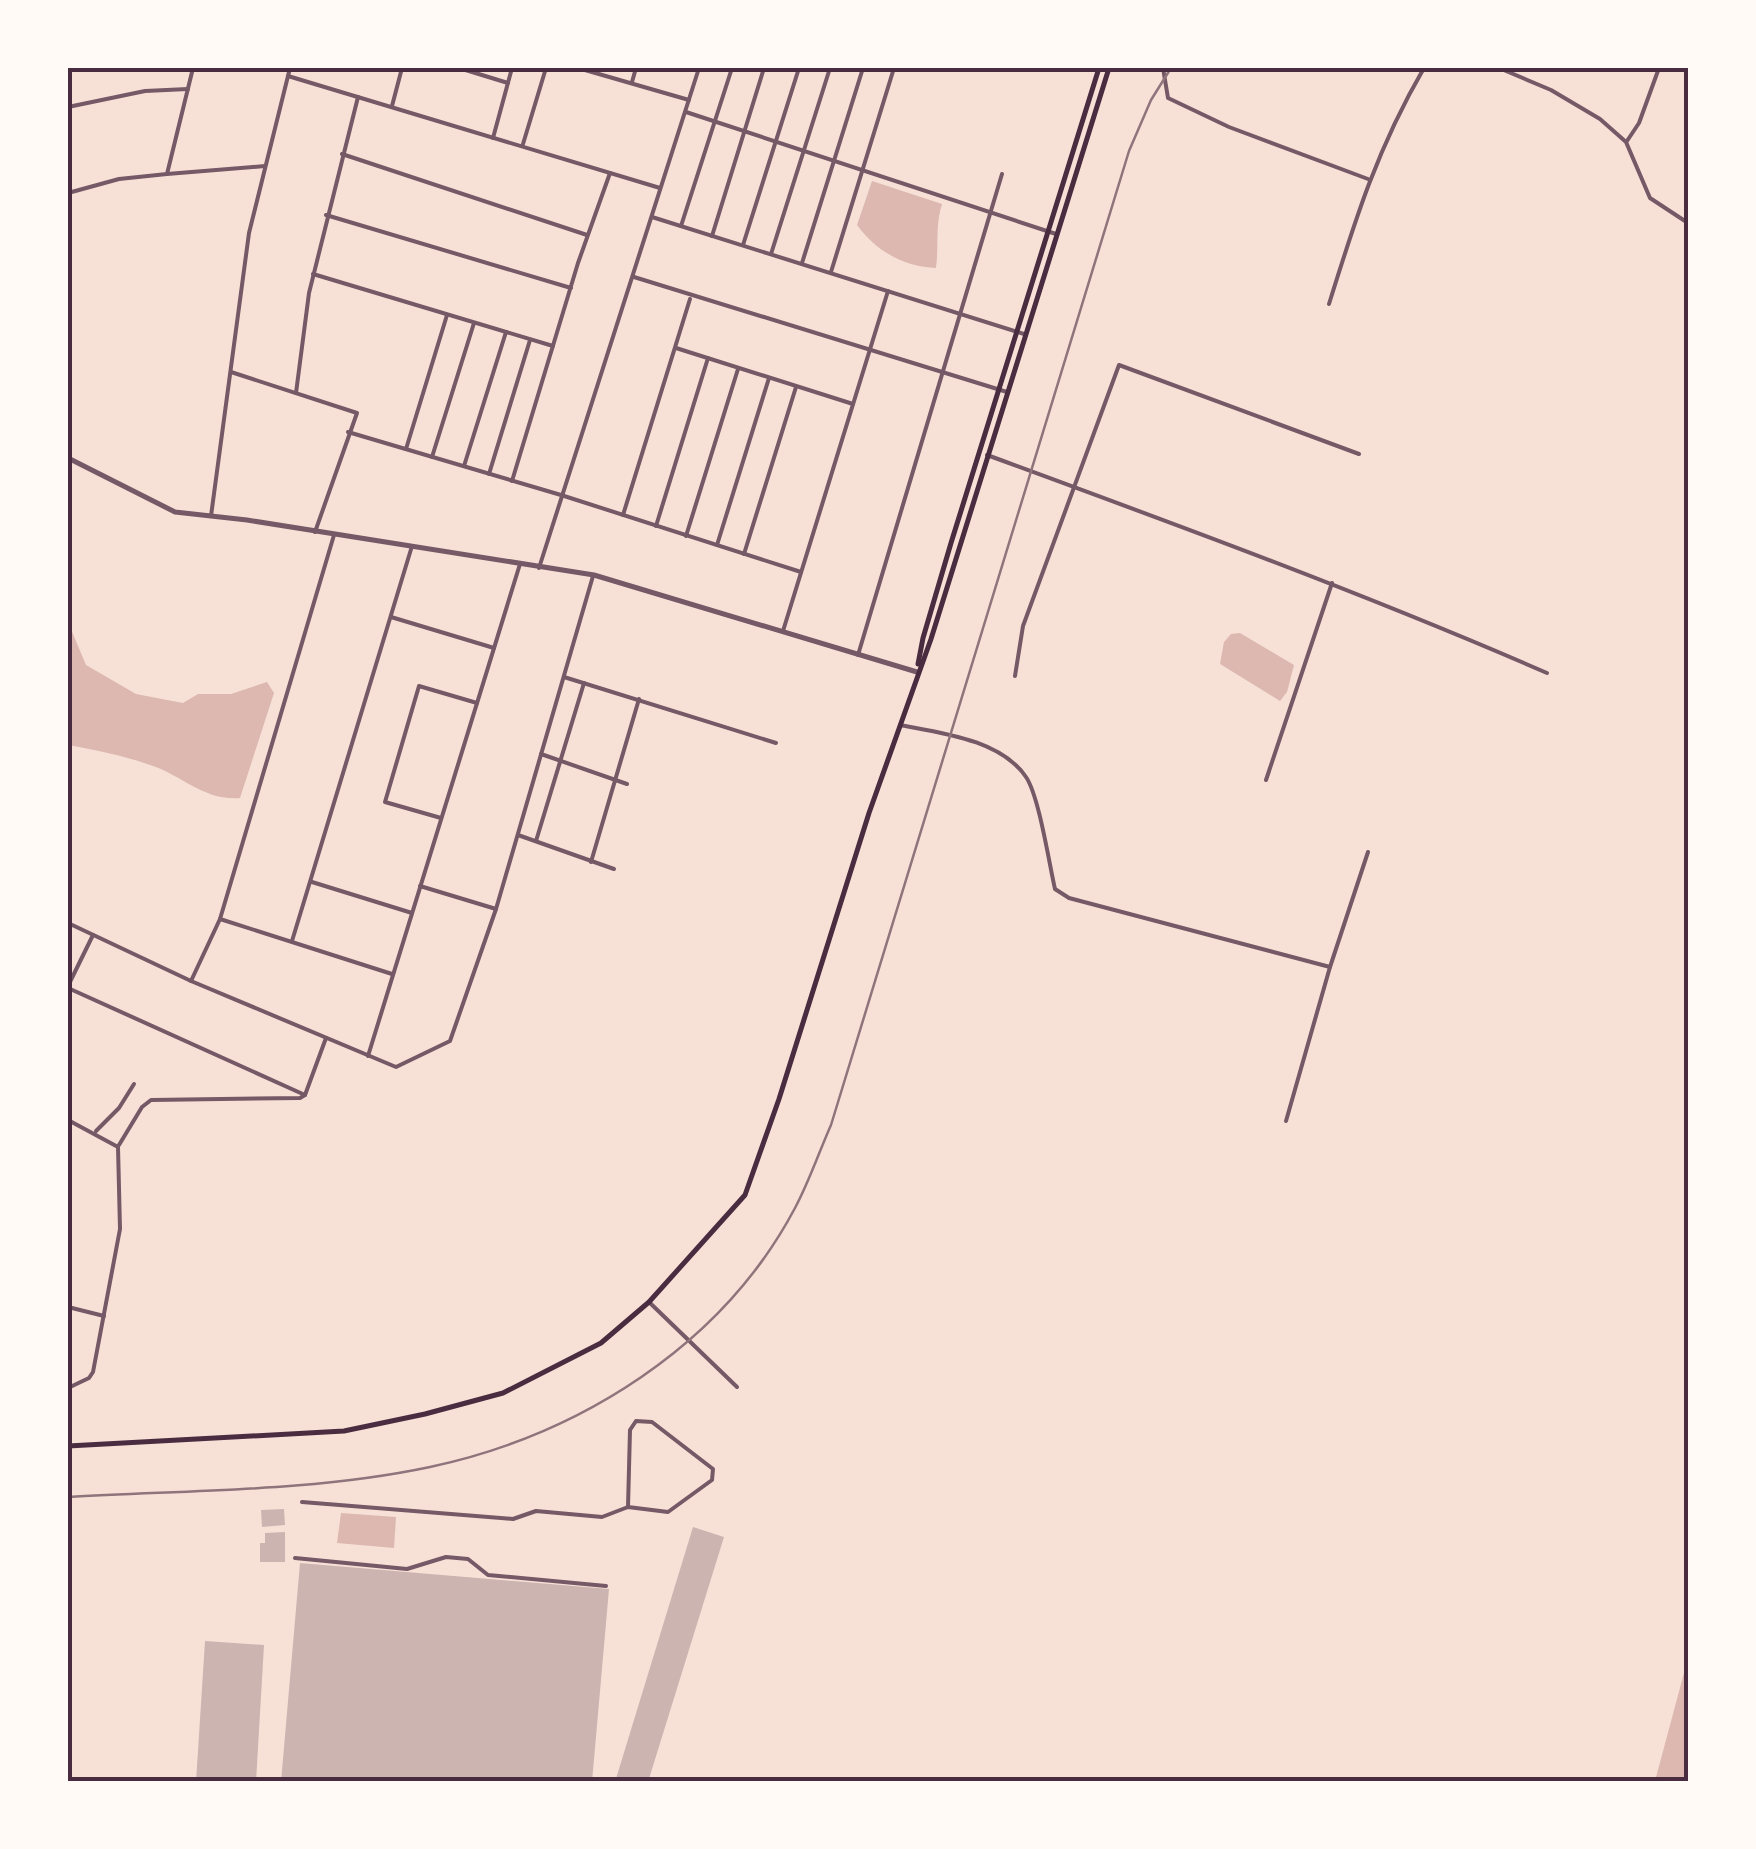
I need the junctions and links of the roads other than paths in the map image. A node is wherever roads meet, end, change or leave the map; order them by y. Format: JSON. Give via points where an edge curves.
{"nodes":[{"id":1,"x":193,"y":68,"type":"edge"},
{"id":2,"x":290,"y":68,"type":"edge"},
{"id":3,"x":402,"y":68,"type":"edge"},
{"id":4,"x":459,"y":68,"type":"edge"},
{"id":5,"x":512,"y":68,"type":"edge"},
{"id":6,"x":546,"y":68,"type":"edge"},
{"id":7,"x":578,"y":68,"type":"edge"},
{"id":8,"x":636,"y":68,"type":"edge"},
{"id":9,"x":699,"y":68,"type":"edge"},
{"id":10,"x":732,"y":68,"type":"edge"},
{"id":11,"x":764,"y":68,"type":"edge"},
{"id":12,"x":800,"y":68,"type":"edge"},
{"id":13,"x":830,"y":68,"type":"edge"},
{"id":14,"x":862,"y":68,"type":"edge"},
{"id":15,"x":894,"y":68,"type":"edge"},
{"id":16,"x":1099,"y":68,"type":"edge"},
{"id":17,"x":1109,"y":68,"type":"edge"},
{"id":18,"x":1162,"y":68,"type":"edge"},
{"id":19,"x":1424,"y":68,"type":"edge"},
{"id":20,"x":1499,"y":68,"type":"edge"},
{"id":21,"x":1659,"y":68,"type":"edge"},
{"id":22,"x":1510,"y":70,"type":"edge"},
{"id":23,"x":288,"y":76,"type":"junction"},
{"id":24,"x":508,"y":82,"type":"junction"},
{"id":25,"x":631,"y":83,"type":"junction"},
{"id":26,"x":188,"y":89,"type":"junction"},
{"id":27,"x":358,"y":97,"type":"junction"},
{"id":28,"x":689,"y":100,"type":"junction"},
{"id":29,"x":392,"y":107,"type":"junction"},
{"id":30,"x":68,"y":108,"type":"edge"},
{"id":31,"x":686,"y":112,"type":"junction"},
{"id":32,"x":716,"y":122,"type":"junction"},
{"id":33,"x":744,"y":132,"type":"junction"},
{"id":34,"x":493,"y":138,"type":"junction"},
{"id":35,"x":777,"y":142,"type":"junction"},
{"id":36,"x":1626,"y":142,"type":"junction"},
{"id":37,"x":522,"y":146,"type":"junction"},
{"id":38,"x":805,"y":151,"type":"junction"},
{"id":39,"x":342,"y":154,"type":"junction"},
{"id":40,"x":833,"y":160,"type":"junction"},
{"id":41,"x":265,"y":166,"type":"junction"},
{"id":42,"x":864,"y":170,"type":"junction"},
{"id":43,"x":610,"y":172,"type":"junction"},
{"id":44,"x":167,"y":174,"type":"junction"},
{"id":45,"x":1002,"y":174,"type":"dead end"},
{"id":46,"x":1368,"y":179,"type":"junction"},
{"id":47,"x":660,"y":188,"type":"junction"},
{"id":48,"x":68,"y":192,"type":"edge"},
{"id":49,"x":988,"y":211,"type":"junction"},
{"id":50,"x":326,"y":214,"type":"junction"},
{"id":51,"x":652,"y":217,"type":"junction"},
{"id":52,"x":1688,"y":223,"type":"edge"},
{"id":53,"x":681,"y":226,"type":"junction"},
{"id":54,"x":1048,"y":231,"type":"junction"},
{"id":55,"x":588,"y":234,"type":"junction"},
{"id":56,"x":1057,"y":235,"type":"junction"},
{"id":57,"x":712,"y":236,"type":"junction"},
{"id":58,"x":743,"y":245,"type":"junction"},
{"id":59,"x":771,"y":254,"type":"junction"},
{"id":60,"x":802,"y":264,"type":"junction"},
{"id":61,"x":831,"y":272,"type":"junction"},
{"id":62,"x":313,"y":274,"type":"junction"},
{"id":63,"x":634,"y":277,"type":"junction"},
{"id":64,"x":571,"y":288,"type":"junction"},
{"id":65,"x":889,"y":290,"type":"junction"},
{"id":66,"x":690,"y":299,"type":"dead end"},
{"id":67,"x":1329,"y":304,"type":"dead end"},
{"id":68,"x":962,"y":312,"type":"junction"},
{"id":69,"x":447,"y":315,"type":"junction"},
{"id":70,"x":474,"y":322,"type":"junction"},
{"id":71,"x":1018,"y":331,"type":"junction"},
{"id":72,"x":506,"y":332,"type":"junction"},
{"id":73,"x":1026,"y":334,"type":"junction"},
{"id":74,"x":530,"y":340,"type":"junction"},
{"id":75,"x":553,"y":346,"type":"junction"},
{"id":76,"x":675,"y":348,"type":"junction"},
{"id":77,"x":869,"y":351,"type":"junction"},
{"id":78,"x":708,"y":358,"type":"junction"},
{"id":79,"x":738,"y":369,"type":"junction"},
{"id":80,"x":230,"y":372,"type":"junction"},
{"id":81,"x":943,"y":372,"type":"junction"},
{"id":82,"x":770,"y":378,"type":"junction"},
{"id":83,"x":796,"y":386,"type":"junction"},
{"id":84,"x":1003,"y":391,"type":"junction"},
{"id":85,"x":296,"y":393,"type":"junction"},
{"id":86,"x":853,"y":404,"type":"junction"},
{"id":87,"x":348,"y":432,"type":"junction"},
{"id":88,"x":406,"y":449,"type":"junction"},
{"id":89,"x":1359,"y":454,"type":"dead end"},
{"id":90,"x":987,"y":455,"type":"junction"},
{"id":91,"x":432,"y":457,"type":"junction"},
{"id":92,"x":68,"y":458,"type":"edge"},
{"id":93,"x":464,"y":466,"type":"junction"},
{"id":94,"x":489,"y":474,"type":"junction"},
{"id":95,"x":512,"y":481,"type":"junction"},
{"id":96,"x":1076,"y":486,"type":"junction"},
{"id":97,"x":561,"y":495,"type":"junction"},
{"id":98,"x":623,"y":515,"type":"junction"},
{"id":99,"x":211,"y":516,"type":"junction"},
{"id":100,"x":656,"y":526,"type":"junction"},
{"id":101,"x":314,"y":532,"type":"junction"},
{"id":102,"x":334,"y":535,"type":"junction"},
{"id":103,"x":686,"y":536,"type":"junction"},
{"id":104,"x":717,"y":545,"type":"junction"},
{"id":105,"x":412,"y":546,"type":"junction"},
{"id":106,"x":744,"y":554,"type":"junction"},
{"id":107,"x":520,"y":564,"type":"junction"},
{"id":108,"x":540,"y":568,"type":"junction"},
{"id":109,"x":800,"y":572,"type":"junction"},
{"id":110,"x":594,"y":575,"type":"junction"},
{"id":111,"x":1332,"y":584,"type":"junction"},
{"id":112,"x":391,"y":617,"type":"junction"},
{"id":113,"x":782,"y":630,"type":"junction"},
{"id":114,"x":494,"y":648,"type":"junction"},
{"id":115,"x":858,"y":655,"type":"junction"},
{"id":116,"x":917,"y":672,"type":"junction"},
{"id":117,"x":1547,"y":673,"type":"dead end"},
{"id":118,"x":1016,"y":676,"type":"dead end"},
{"id":119,"x":564,"y":677,"type":"junction"},
{"id":120,"x":584,"y":683,"type":"junction"},
{"id":121,"x":639,"y":699,"type":"junction"},
{"id":122,"x":477,"y":703,"type":"junction"},
{"id":123,"x":900,"y":725,"type":"junction"},
{"id":124,"x":776,"y":743,"type":"dead end"},
{"id":125,"x":542,"y":754,"type":"junction"},
{"id":126,"x":560,"y":761,"type":"junction"},
{"id":127,"x":616,"y":780,"type":"junction"},
{"id":128,"x":1266,"y":780,"type":"dead end"},
{"id":129,"x":627,"y":784,"type":"dead end"},
{"id":130,"x":441,"y":818,"type":"junction"},
{"id":131,"x":518,"y":835,"type":"junction"},
{"id":132,"x":536,"y":841,"type":"junction"},
{"id":133,"x":1368,"y":852,"type":"dead end"},
{"id":134,"x":591,"y":862,"type":"junction"},
{"id":135,"x":614,"y":869,"type":"dead end"},
{"id":136,"x":310,"y":881,"type":"junction"},
{"id":137,"x":420,"y":886,"type":"junction"},
{"id":138,"x":496,"y":909,"type":"junction"},
{"id":139,"x":412,"y":914,"type":"junction"},
{"id":140,"x":220,"y":918,"type":"junction"},
{"id":141,"x":68,"y":923,"type":"edge"},
{"id":142,"x":93,"y":935,"type":"junction"},
{"id":143,"x":292,"y":941,"type":"junction"},
{"id":144,"x":1330,"y":967,"type":"junction"},
{"id":145,"x":393,"y":974,"type":"junction"},
{"id":146,"x":191,"y":981,"type":"junction"},
{"id":147,"x":68,"y":987,"type":"edge"},
{"id":148,"x":326,"y":1038,"type":"junction"},
{"id":149,"x":368,"y":1056,"type":"junction"},
{"id":150,"x":134,"y":1084,"type":"dead end"},
{"id":151,"x":305,"y":1095,"type":"junction"},
{"id":152,"x":68,"y":1120,"type":"edge"},
{"id":153,"x":1286,"y":1120,"type":"dead end"},
{"id":154,"x":94,"y":1132,"type":"junction"},
{"id":155,"x":118,"y":1146,"type":"junction"},
{"id":156,"x":649,"y":1302,"type":"junction"},
{"id":157,"x":68,"y":1308,"type":"edge"},
{"id":158,"x":104,"y":1316,"type":"junction"},
{"id":159,"x":738,"y":1387,"type":"dead end"},
{"id":160,"x":68,"y":1388,"type":"edge"},
{"id":161,"x":68,"y":1446,"type":"edge"},
{"id":162,"x":302,"y":1502,"type":"dead end"},
{"id":163,"x":628,"y":1507,"type":"junction"},
{"id":164,"x":295,"y":1558,"type":"dead end"},
{"id":165,"x":606,"y":1586,"type":"dead end"}],
"edges":[{"from":1,"to":26,"type":"street"},
{"from":2,"to":23,"type":"street"},
{"from":3,"to":29,"type":"street"},
{"from":4,"to":24,"type":"street"},
{"from":5,"to":24,"type":"street"},
{"from":6,"to":37,"type":"street"},
{"from":7,"to":25,"type":"street"},
{"from":8,"to":25,"type":"street"},
{"from":9,"to":28,"type":"street"},
{"from":10,"to":32,"type":"street"},
{"from":11,"to":33,"type":"street"},
{"from":12,"to":35,"type":"street"},
{"from":13,"to":38,"type":"street"},
{"from":14,"to":40,"type":"street"},
{"from":15,"to":42,"type":"street"},
{"from":16,"to":54,"type":"main road"},
{"from":17,"to":56,"type":"main road"},
{"from":18,"to":46,"type":"street","via":[[1168,98]]},
{"from":19,"to":46,"type":"street"},
{"from":20,"to":22,"type":"street"},
{"from":21,"to":36,"type":"street"},
{"from":22,"to":36,"type":"street","via":[[1584,110]]},
{"from":23,"to":27,"type":"street"},
{"from":23,"to":41,"type":"street"},
{"from":24,"to":34,"type":"street"},
{"from":25,"to":28,"type":"street"},
{"from":26,"to":30,"type":"street"},
{"from":26,"to":44,"type":"street"},
{"from":27,"to":29,"type":"street"},
{"from":27,"to":39,"type":"street"},
{"from":28,"to":31,"type":"street"},
{"from":29,"to":34,"type":"street"},
{"from":31,"to":32,"type":"street"},
{"from":31,"to":47,"type":"street"},
{"from":32,"to":33,"type":"street"},
{"from":32,"to":53,"type":"street"},
{"from":33,"to":35,"type":"street"},
{"from":33,"to":57,"type":"street"},
{"from":34,"to":37,"type":"street"},
{"from":35,"to":38,"type":"street"},
{"from":35,"to":58,"type":"street"},
{"from":36,"to":52,"type":"street","via":[[1650,198]]},
{"from":37,"to":43,"type":"street"},
{"from":38,"to":40,"type":"street"},
{"from":38,"to":59,"type":"street"},
{"from":39,"to":50,"type":"street"},
{"from":39,"to":55,"type":"street"},
{"from":40,"to":42,"type":"street"},
{"from":40,"to":60,"type":"street"},
{"from":41,"to":44,"type":"street"},
{"from":41,"to":80,"type":"street"},
{"from":42,"to":49,"type":"street"},
{"from":42,"to":61,"type":"street"},
{"from":43,"to":47,"type":"street"},
{"from":43,"to":55,"type":"street"},
{"from":44,"to":48,"type":"street"},
{"from":45,"to":49,"type":"street"},
{"from":46,"to":67,"type":"street"},
{"from":47,"to":51,"type":"street"},
{"from":49,"to":54,"type":"street"},
{"from":49,"to":68,"type":"street"},
{"from":50,"to":62,"type":"street"},
{"from":50,"to":64,"type":"street"},
{"from":51,"to":53,"type":"street"},
{"from":51,"to":63,"type":"street"},
{"from":53,"to":57,"type":"street"},
{"from":54,"to":56,"type":"street"},
{"from":54,"to":71,"type":"main road"},
{"from":55,"to":64,"type":"street"},
{"from":56,"to":73,"type":"main road"},
{"from":57,"to":58,"type":"street"},
{"from":58,"to":59,"type":"street"},
{"from":59,"to":60,"type":"street"},
{"from":60,"to":61,"type":"street"},
{"from":61,"to":65,"type":"street"},
{"from":62,"to":69,"type":"street"},
{"from":62,"to":85,"type":"street"},
{"from":63,"to":77,"type":"street"},
{"from":63,"to":97,"type":"street"},
{"from":64,"to":75,"type":"street"},
{"from":65,"to":68,"type":"street"},
{"from":65,"to":77,"type":"street"},
{"from":66,"to":76,"type":"street"},
{"from":68,"to":71,"type":"street"},
{"from":68,"to":81,"type":"street"},
{"from":69,"to":70,"type":"street"},
{"from":69,"to":88,"type":"street"},
{"from":70,"to":72,"type":"street"},
{"from":70,"to":91,"type":"street"},
{"from":71,"to":73,"type":"street"},
{"from":71,"to":84,"type":"main road"},
{"from":72,"to":74,"type":"street"},
{"from":72,"to":93,"type":"street"},
{"from":73,"to":84,"type":"main road"},
{"from":74,"to":75,"type":"street"},
{"from":74,"to":94,"type":"street"},
{"from":75,"to":95,"type":"street"},
{"from":76,"to":78,"type":"street"},
{"from":76,"to":98,"type":"street"},
{"from":77,"to":81,"type":"street"},
{"from":77,"to":86,"type":"street"},
{"from":78,"to":79,"type":"street"},
{"from":78,"to":100,"type":"street"},
{"from":79,"to":82,"type":"street"},
{"from":79,"to":103,"type":"street"},
{"from":80,"to":85,"type":"street"},
{"from":80,"to":99,"type":"street"},
{"from":81,"to":84,"type":"street"},
{"from":81,"to":115,"type":"street"},
{"from":82,"to":83,"type":"street"},
{"from":82,"to":104,"type":"street"},
{"from":83,"to":86,"type":"street"},
{"from":83,"to":106,"type":"street"},
{"from":84,"to":90,"type":"main road"},
{"from":84,"to":116,"type":"main road"},
{"from":85,"to":87,"type":"street","via":[[357,413]]},
{"from":86,"to":109,"type":"street"},
{"from":87,"to":88,"type":"street"},
{"from":87,"to":101,"type":"street"},
{"from":88,"to":91,"type":"street"},
{"from":89,"to":96,"type":"street","via":[[1118,365]]},
{"from":90,"to":96,"type":"street"},
{"from":90,"to":116,"type":"main road"},
{"from":91,"to":93,"type":"street"},
{"from":92,"to":99,"type":"street","via":[[175,512]]},
{"from":93,"to":94,"type":"street"},
{"from":94,"to":95,"type":"street"},
{"from":95,"to":97,"type":"street"},
{"from":96,"to":111,"type":"street"},
{"from":96,"to":118,"type":"street","via":[[1024,626]]},
{"from":97,"to":98,"type":"street"},
{"from":97,"to":108,"type":"street"},
{"from":98,"to":100,"type":"street"},
{"from":99,"to":101,"type":"street"},
{"from":100,"to":103,"type":"street"},
{"from":101,"to":102,"type":"street"},
{"from":102,"to":105,"type":"street"},
{"from":102,"to":140,"type":"street"},
{"from":103,"to":104,"type":"street"},
{"from":104,"to":106,"type":"street"},
{"from":105,"to":107,"type":"street"},
{"from":105,"to":112,"type":"street"},
{"from":106,"to":109,"type":"street"},
{"from":107,"to":108,"type":"street"},
{"from":107,"to":114,"type":"street"},
{"from":108,"to":110,"type":"street"},
{"from":109,"to":113,"type":"street"},
{"from":110,"to":113,"type":"street"},
{"from":110,"to":119,"type":"street"},
{"from":111,"to":117,"type":"street"},
{"from":111,"to":128,"type":"street"},
{"from":112,"to":114,"type":"street"},
{"from":112,"to":136,"type":"street"},
{"from":113,"to":115,"type":"street"},
{"from":114,"to":122,"type":"street"},
{"from":115,"to":116,"type":"street"},
{"from":116,"to":123,"type":"main road"},
{"from":119,"to":120,"type":"street"},
{"from":119,"to":125,"type":"street"},
{"from":120,"to":121,"type":"street"},
{"from":120,"to":126,"type":"street"},
{"from":121,"to":124,"type":"street"},
{"from":121,"to":127,"type":"street"},
{"from":122,"to":130,"type":"street"},
{"from":122,"to":130,"type":"street","via":[[419,686],[384,802]]},
{"from":123,"to":144,"type":"street","via":[[1008,756],[1029,780],[1056,889],[1070,898]]},
{"from":123,"to":156,"type":"main road","via":[[748,1191]]},
{"from":125,"to":126,"type":"street"},
{"from":125,"to":131,"type":"street"},
{"from":126,"to":127,"type":"street"},
{"from":126,"to":132,"type":"street"},
{"from":127,"to":129,"type":"street"},
{"from":127,"to":134,"type":"street"},
{"from":130,"to":137,"type":"street"},
{"from":131,"to":132,"type":"street"},
{"from":131,"to":138,"type":"street"},
{"from":132,"to":134,"type":"street"},
{"from":133,"to":144,"type":"street"},
{"from":134,"to":135,"type":"street"},
{"from":136,"to":139,"type":"street"},
{"from":136,"to":143,"type":"street"},
{"from":137,"to":138,"type":"street"},
{"from":137,"to":139,"type":"street"},
{"from":138,"to":149,"type":"street","via":[[450,1040],[396,1067]]},
{"from":139,"to":145,"type":"street"},
{"from":140,"to":143,"type":"street"},
{"from":140,"to":146,"type":"street"},
{"from":141,"to":142,"type":"street"},
{"from":142,"to":146,"type":"street"},
{"from":142,"to":147,"type":"street"},
{"from":143,"to":145,"type":"street"},
{"from":144,"to":153,"type":"street"},
{"from":145,"to":149,"type":"street"},
{"from":146,"to":148,"type":"street"},
{"from":147,"to":151,"type":"street"},
{"from":148,"to":149,"type":"street"},
{"from":148,"to":151,"type":"street"},
{"from":150,"to":154,"type":"street"},
{"from":151,"to":155,"type":"street","via":[[151,1100]]},
{"from":152,"to":154,"type":"street"},
{"from":154,"to":155,"type":"street"},
{"from":155,"to":158,"type":"street","via":[[120,1229]]},
{"from":156,"to":159,"type":"street"},
{"from":156,"to":161,"type":"main road","via":[[588,1351],[503,1393],[425,1414],[344,1431]]},
{"from":157,"to":158,"type":"street"},
{"from":158,"to":160,"type":"street","via":[[93,1372]]},
{"from":162,"to":163,"type":"street","via":[[514,1519],[536,1511],[602,1516]]},
{"from":163,"to":163,"type":"street","via":[[630,1430],[636,1421],[652,1422],[713,1469],[712,1480],[672,1510]]},
{"from":164,"to":165,"type":"street","via":[[407,1568],[446,1557],[468,1559],[488,1575]]}]}
